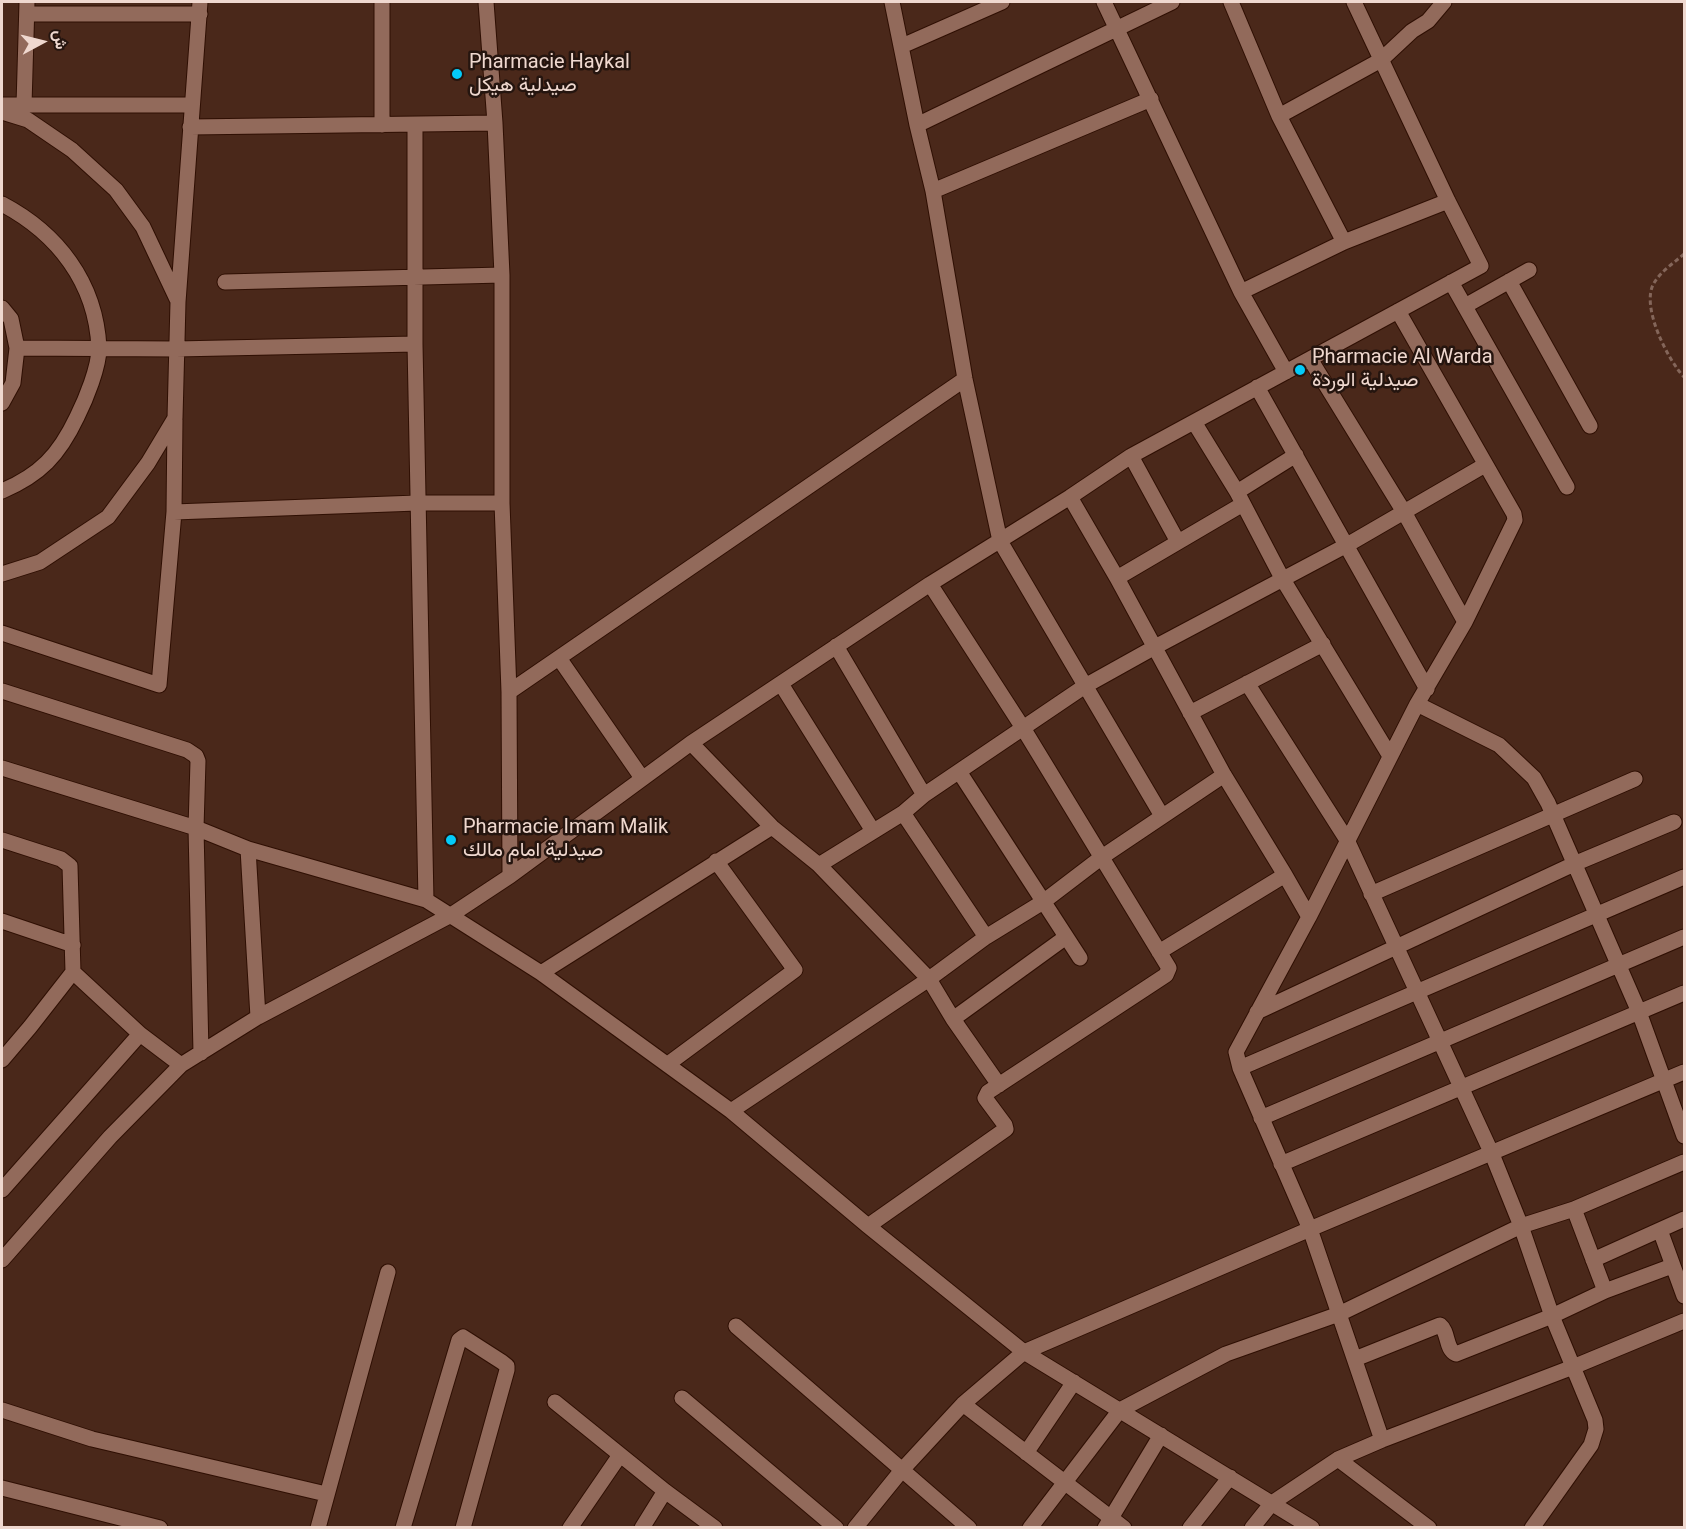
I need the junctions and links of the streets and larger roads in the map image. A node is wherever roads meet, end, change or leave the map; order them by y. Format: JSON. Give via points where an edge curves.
{"nodes":[{"id":1,"x":382,"y":2,"type":"edge"},
{"id":2,"x":486,"y":2,"type":"edge"},
{"id":3,"x":892,"y":2,"type":"edge"},
{"id":4,"x":1002,"y":2,"type":"edge"},
{"id":5,"x":1104,"y":2,"type":"edge"},
{"id":6,"x":1172,"y":2,"type":"edge"},
{"id":7,"x":1232,"y":2,"type":"edge"},
{"id":8,"x":1354,"y":2,"type":"edge"},
{"id":9,"x":1444,"y":2,"type":"edge"},
{"id":10,"x":27,"y":8,"type":"edge"},
{"id":11,"x":200,"y":8,"type":"edge"},
{"id":12,"x":1116,"y":29,"type":"junction"},
{"id":13,"x":902,"y":46,"type":"junction"},
{"id":14,"x":1381,"y":60,"type":"junction"},
{"id":15,"x":1151,"y":99,"type":"junction"},
{"id":16,"x":2,"y":105,"type":"edge"},
{"id":17,"x":24,"y":105,"type":"junction"},
{"id":18,"x":191,"y":105,"type":"junction"},
{"id":19,"x":2,"y":112,"type":"edge"},
{"id":20,"x":1279,"y":116,"type":"junction"},
{"id":21,"x":495,"y":123,"type":"junction"},
{"id":22,"x":382,"y":125,"type":"junction"},
{"id":23,"x":415,"y":125,"type":"junction"},
{"id":24,"x":917,"y":125,"type":"junction"},
{"id":25,"x":190,"y":127,"type":"junction"},
{"id":26,"x":933,"y":191,"type":"junction"},
{"id":27,"x":1448,"y":201,"type":"junction"},
{"id":28,"x":2,"y":204,"type":"edge"},
{"id":29,"x":1344,"y":242,"type":"junction"},
{"id":30,"x":1529,"y":270,"type":"dead end"},
{"id":31,"x":502,"y":275,"type":"junction"},
{"id":32,"x":414,"y":278,"type":"junction"},
{"id":33,"x":1509,"y":281,"type":"junction"},
{"id":34,"x":225,"y":282,"type":"dead end"},
{"id":35,"x":1451,"y":282,"type":"junction"},
{"id":36,"x":1241,"y":292,"type":"junction"},
{"id":37,"x":178,"y":302,"type":"junction"},
{"id":38,"x":1465,"y":306,"type":"junction"},
{"id":39,"x":2,"y":308,"type":"edge"},
{"id":40,"x":1398,"y":311,"type":"junction"},
{"id":41,"x":415,"y":344,"type":"junction"},
{"id":42,"x":17,"y":348,"type":"junction"},
{"id":43,"x":176,"y":348,"type":"junction"},
{"id":44,"x":99,"y":349,"type":"junction"},
{"id":45,"x":1310,"y":359,"type":"junction"},
{"id":46,"x":1286,"y":372,"type":"junction"},
{"id":47,"x":965,"y":379,"type":"junction"},
{"id":48,"x":1257,"y":387,"type":"junction"},
{"id":49,"x":2,"y":403,"type":"edge"},
{"id":50,"x":175,"y":418,"type":"junction"},
{"id":51,"x":1194,"y":422,"type":"junction"},
{"id":52,"x":1590,"y":426,"type":"dead end"},
{"id":53,"x":1296,"y":455,"type":"junction"},
{"id":54,"x":1131,"y":456,"type":"junction"},
{"id":55,"x":1485,"y":465,"type":"junction"},
{"id":56,"x":1567,"y":487,"type":"dead end"},
{"id":57,"x":2,"y":491,"type":"edge"},
{"id":58,"x":1070,"y":497,"type":"junction"},
{"id":59,"x":1240,"y":498,"type":"junction"},
{"id":60,"x":417,"y":503,"type":"junction"},
{"id":61,"x":502,"y":503,"type":"junction"},
{"id":62,"x":174,"y":512,"type":"junction"},
{"id":63,"x":1404,"y":512,"type":"junction"},
{"id":64,"x":1000,"y":541,"type":"junction"},
{"id":65,"x":1178,"y":542,"type":"junction"},
{"id":66,"x":1347,"y":545,"type":"junction"},
{"id":67,"x":2,"y":573,"type":"edge"},
{"id":68,"x":1117,"y":578,"type":"junction"},
{"id":69,"x":1282,"y":578,"type":"junction"},
{"id":70,"x":930,"y":584,"type":"junction"},
{"id":71,"x":1465,"y":622,"type":"junction"},
{"id":72,"x":2,"y":633,"type":"edge"},
{"id":73,"x":1323,"y":644,"type":"junction"},
{"id":74,"x":836,"y":646,"type":"junction"},
{"id":75,"x":1155,"y":647,"type":"junction"},
{"id":76,"x":559,"y":658,"type":"junction"},
{"id":77,"x":1247,"y":683,"type":"junction"},
{"id":78,"x":781,"y":684,"type":"junction"},
{"id":79,"x":1084,"y":686,"type":"junction"},
{"id":80,"x":1427,"y":689,"type":"junction"},
{"id":81,"x":2,"y":691,"type":"edge"},
{"id":82,"x":509,"y":692,"type":"junction"},
{"id":83,"x":1417,"y":704,"type":"junction"},
{"id":84,"x":1190,"y":713,"type":"junction"},
{"id":85,"x":1023,"y":728,"type":"junction"},
{"id":86,"x":691,"y":743,"type":"junction"},
{"id":87,"x":1390,"y":756,"type":"junction"},
{"id":88,"x":2,"y":768,"type":"edge"},
{"id":89,"x":960,"y":773,"type":"junction"},
{"id":90,"x":1224,"y":775,"type":"junction"},
{"id":91,"x":642,"y":778,"type":"junction"},
{"id":92,"x":1635,"y":779,"type":"dead end"},
{"id":93,"x":924,"y":795,"type":"junction"},
{"id":94,"x":903,"y":813,"type":"junction"},
{"id":95,"x":1553,"y":814,"type":"junction"},
{"id":96,"x":1162,"y":816,"type":"junction"},
{"id":97,"x":1674,"y":822,"type":"dead end"},
{"id":98,"x":772,"y":827,"type":"junction"},
{"id":99,"x":196,"y":828,"type":"junction"},
{"id":100,"x":873,"y":831,"type":"junction"},
{"id":101,"x":2,"y":840,"type":"edge"},
{"id":102,"x":1347,"y":840,"type":"junction"},
{"id":103,"x":248,"y":849,"type":"junction"},
{"id":104,"x":1102,"y":857,"type":"junction"},
{"id":105,"x":716,"y":861,"type":"junction"},
{"id":106,"x":1574,"y":864,"type":"junction"},
{"id":107,"x":819,"y":866,"type":"junction"},
{"id":108,"x":1286,"y":874,"type":"junction"},
{"id":109,"x":510,"y":876,"type":"junction"},
{"id":110,"x":1684,"y":878,"type":"edge"},
{"id":111,"x":1371,"y":894,"type":"junction"},
{"id":112,"x":426,"y":900,"type":"junction"},
{"id":113,"x":1042,"y":902,"type":"junction"},
{"id":114,"x":452,"y":915,"type":"junction"},
{"id":115,"x":1597,"y":915,"type":"junction"},
{"id":116,"x":1309,"y":917,"type":"junction"},
{"id":117,"x":2,"y":921,"type":"edge"},
{"id":118,"x":1684,"y":937,"type":"edge"},
{"id":119,"x":986,"y":938,"type":"junction"},
{"id":120,"x":1066,"y":938,"type":"junction"},
{"id":121,"x":73,"y":945,"type":"junction"},
{"id":122,"x":1395,"y":948,"type":"junction"},
{"id":123,"x":1159,"y":952,"type":"junction"},
{"id":124,"x":1080,"y":958,"type":"dead end"},
{"id":125,"x":1618,"y":964,"type":"junction"},
{"id":126,"x":73,"y":972,"type":"junction"},
{"id":127,"x":541,"y":973,"type":"junction"},
{"id":128,"x":929,"y":979,"type":"junction"},
{"id":129,"x":1417,"y":992,"type":"junction"},
{"id":130,"x":1684,"y":993,"type":"edge"},
{"id":131,"x":1257,"y":1012,"type":"junction"},
{"id":132,"x":1639,"y":1012,"type":"junction"},
{"id":133,"x":258,"y":1017,"type":"junction"},
{"id":134,"x":953,"y":1019,"type":"junction"},
{"id":135,"x":140,"y":1034,"type":"junction"},
{"id":136,"x":1440,"y":1041,"type":"junction"},
{"id":137,"x":201,"y":1053,"type":"junction"},
{"id":138,"x":2,"y":1060,"type":"edge"},
{"id":139,"x":668,"y":1064,"type":"junction"},
{"id":140,"x":181,"y":1065,"type":"junction"},
{"id":141,"x":1240,"y":1068,"type":"junction"},
{"id":142,"x":1684,"y":1072,"type":"edge"},
{"id":143,"x":1664,"y":1082,"type":"junction"},
{"id":144,"x":999,"y":1085,"type":"junction"},
{"id":145,"x":1462,"y":1087,"type":"junction"},
{"id":146,"x":731,"y":1110,"type":"junction"},
{"id":147,"x":1262,"y":1118,"type":"junction"},
{"id":148,"x":1684,"y":1136,"type":"edge"},
{"id":149,"x":1492,"y":1154,"type":"junction"},
{"id":150,"x":1684,"y":1162,"type":"edge"},
{"id":151,"x":1281,"y":1164,"type":"junction"},
{"id":152,"x":2,"y":1190,"type":"edge"},
{"id":153,"x":1574,"y":1209,"type":"junction"},
{"id":154,"x":1684,"y":1219,"type":"edge"},
{"id":155,"x":868,"y":1226,"type":"junction"},
{"id":156,"x":1521,"y":1226,"type":"junction"},
{"id":157,"x":1310,"y":1229,"type":"junction"},
{"id":158,"x":1660,"y":1230,"type":"junction"},
{"id":159,"x":2,"y":1260,"type":"edge"},
{"id":160,"x":1593,"y":1260,"type":"junction"},
{"id":161,"x":1672,"y":1266,"type":"junction"},
{"id":162,"x":388,"y":1272,"type":"dead end"},
{"id":163,"x":1605,"y":1291,"type":"junction"},
{"id":164,"x":1684,"y":1296,"type":"edge"},
{"id":165,"x":1339,"y":1314,"type":"junction"},
{"id":166,"x":1552,"y":1316,"type":"junction"},
{"id":167,"x":1684,"y":1321,"type":"edge"},
{"id":168,"x":736,"y":1326,"type":"dead end"},
{"id":169,"x":1024,"y":1352,"type":"junction"},
{"id":170,"x":1354,"y":1359,"type":"junction"},
{"id":171,"x":1574,"y":1367,"type":"junction"},
{"id":172,"x":1074,"y":1382,"type":"junction"},
{"id":173,"x":682,"y":1398,"type":"dead end"},
{"id":174,"x":555,"y":1402,"type":"dead end"},
{"id":175,"x":963,"y":1404,"type":"junction"},
{"id":176,"x":2,"y":1410,"type":"edge"},
{"id":177,"x":1120,"y":1410,"type":"junction"},
{"id":178,"x":1161,"y":1435,"type":"junction"},
{"id":179,"x":1382,"y":1440,"type":"junction"},
{"id":180,"x":1026,"y":1453,"type":"junction"},
{"id":181,"x":620,"y":1455,"type":"junction"},
{"id":182,"x":1338,"y":1459,"type":"junction"},
{"id":183,"x":902,"y":1470,"type":"junction"},
{"id":184,"x":1230,"y":1477,"type":"junction"},
{"id":185,"x":1064,"y":1482,"type":"junction"},
{"id":186,"x":2,"y":1488,"type":"edge"},
{"id":187,"x":665,"y":1491,"type":"junction"},
{"id":188,"x":326,"y":1494,"type":"junction"},
{"id":189,"x":1272,"y":1503,"type":"junction"},
{"id":190,"x":1114,"y":1524,"type":"edge"},
{"id":191,"x":965,"y":1526,"type":"edge"},
{"id":192,"x":160,"y":1527,"type":"edge"},
{"id":193,"x":318,"y":1527,"type":"edge"},
{"id":194,"x":403,"y":1527,"type":"edge"},
{"id":195,"x":463,"y":1527,"type":"edge"},
{"id":196,"x":570,"y":1527,"type":"edge"},
{"id":197,"x":642,"y":1527,"type":"edge"},
{"id":198,"x":715,"y":1527,"type":"edge"},
{"id":199,"x":836,"y":1527,"type":"edge"},
{"id":200,"x":855,"y":1527,"type":"edge"},
{"id":201,"x":1030,"y":1527,"type":"edge"},
{"id":202,"x":1190,"y":1527,"type":"edge"},
{"id":203,"x":1252,"y":1527,"type":"edge"},
{"id":204,"x":1310,"y":1527,"type":"edge"},
{"id":205,"x":1429,"y":1527,"type":"edge"},
{"id":206,"x":1532,"y":1527,"type":"edge"}],
"edges":[{"from":1,"to":22,"type":"street"},
{"from":2,"to":21,"type":"street"},
{"from":3,"to":13,"type":"street"},
{"from":4,"to":13,"type":"street"},
{"from":5,"to":12,"type":"street"},
{"from":6,"to":12,"type":"street"},
{"from":7,"to":20,"type":"street"},
{"from":8,"to":14,"type":"street"},
{"from":9,"to":14,"type":"street","via":[[1428,21]]},
{"from":10,"to":11,"type":"street"},
{"from":10,"to":17,"type":"street"},
{"from":11,"to":18,"type":"street"},
{"from":12,"to":15,"type":"street"},
{"from":12,"to":24,"type":"street"},
{"from":13,"to":24,"type":"street"},
{"from":14,"to":20,"type":"street"},
{"from":14,"to":27,"type":"street"},
{"from":15,"to":26,"type":"street"},
{"from":15,"to":36,"type":"street"},
{"from":16,"to":17,"type":"street"},
{"from":17,"to":18,"type":"street"},
{"from":18,"to":25,"type":"street"},
{"from":19,"to":37,"type":"street","via":[[28,120],[72,150],[116,190],[143,227]]},
{"from":20,"to":29,"type":"street"},
{"from":21,"to":23,"type":"street"},
{"from":21,"to":31,"type":"street"},
{"from":22,"to":23,"type":"street"},
{"from":22,"to":25,"type":"street"},
{"from":23,"to":32,"type":"street"},
{"from":24,"to":26,"type":"street"},
{"from":25,"to":37,"type":"street"},
{"from":26,"to":47,"type":"street"},
{"from":27,"to":29,"type":"street"},
{"from":27,"to":35,"type":"street","via":[[1481,266]]},
{"from":28,"to":44,"type":"street","via":[[49,235],[66,256],[93,311]]},
{"from":29,"to":36,"type":"street"},
{"from":30,"to":33,"type":"street"},
{"from":31,"to":32,"type":"street"},
{"from":31,"to":61,"type":"street"},
{"from":32,"to":34,"type":"street"},
{"from":32,"to":41,"type":"street"},
{"from":33,"to":38,"type":"street"},
{"from":33,"to":52,"type":"street"},
{"from":35,"to":38,"type":"street"},
{"from":35,"to":40,"type":"street"},
{"from":36,"to":46,"type":"street"},
{"from":37,"to":43,"type":"street"},
{"from":38,"to":56,"type":"street"},
{"from":39,"to":42,"type":"street","via":[[11,319]]},
{"from":40,"to":45,"type":"street"},
{"from":40,"to":55,"type":"street"},
{"from":41,"to":43,"type":"street"},
{"from":41,"to":60,"type":"street"},
{"from":42,"to":44,"type":"street"},
{"from":42,"to":49,"type":"street","via":[[14,383]]},
{"from":43,"to":44,"type":"street"},
{"from":43,"to":50,"type":"street"},
{"from":44,"to":57,"type":"street","via":[[88,396],[72,429],[45,466]]},
{"from":45,"to":46,"type":"street"},
{"from":45,"to":63,"type":"street"},
{"from":46,"to":48,"type":"street"},
{"from":47,"to":64,"type":"street"},
{"from":47,"to":76,"type":"street"},
{"from":48,"to":51,"type":"street"},
{"from":48,"to":53,"type":"street"},
{"from":50,"to":62,"type":"street"},
{"from":50,"to":67,"type":"street","via":[[108,517],[40,562]]},
{"from":51,"to":54,"type":"street"},
{"from":51,"to":59,"type":"street"},
{"from":53,"to":59,"type":"street"},
{"from":53,"to":66,"type":"street"},
{"from":54,"to":58,"type":"street"},
{"from":54,"to":65,"type":"street"},
{"from":55,"to":63,"type":"street"},
{"from":55,"to":71,"type":"street","via":[[1515,520]]},
{"from":58,"to":64,"type":"street"},
{"from":58,"to":68,"type":"street"},
{"from":59,"to":65,"type":"street"},
{"from":59,"to":69,"type":"street"},
{"from":60,"to":61,"type":"street"},
{"from":60,"to":62,"type":"street"},
{"from":60,"to":112,"type":"street"},
{"from":61,"to":82,"type":"street"},
{"from":62,"to":72,"type":"street","via":[[159,685]]},
{"from":63,"to":66,"type":"street"},
{"from":63,"to":71,"type":"street"},
{"from":64,"to":70,"type":"street"},
{"from":64,"to":79,"type":"street"},
{"from":65,"to":68,"type":"street"},
{"from":66,"to":69,"type":"street"},
{"from":66,"to":80,"type":"street"},
{"from":68,"to":75,"type":"street"},
{"from":69,"to":73,"type":"street"},
{"from":69,"to":75,"type":"street"},
{"from":70,"to":74,"type":"street"},
{"from":70,"to":85,"type":"street"},
{"from":71,"to":80,"type":"street"},
{"from":73,"to":77,"type":"street"},
{"from":73,"to":87,"type":"street"},
{"from":74,"to":78,"type":"street"},
{"from":74,"to":93,"type":"street"},
{"from":75,"to":79,"type":"street"},
{"from":75,"to":84,"type":"street"},
{"from":76,"to":82,"type":"street"},
{"from":76,"to":91,"type":"street"},
{"from":77,"to":84,"type":"street"},
{"from":77,"to":102,"type":"street"},
{"from":78,"to":86,"type":"street"},
{"from":78,"to":100,"type":"street"},
{"from":79,"to":85,"type":"street"},
{"from":79,"to":96,"type":"street"},
{"from":80,"to":83,"type":"street"},
{"from":81,"to":99,"type":"street","via":[[192,752],[198,761]]},
{"from":82,"to":109,"type":"street"},
{"from":83,"to":87,"type":"street"},
{"from":83,"to":95,"type":"street","via":[[1498,745],[1534,778]]},
{"from":84,"to":90,"type":"street"},
{"from":85,"to":89,"type":"street"},
{"from":85,"to":104,"type":"street"},
{"from":86,"to":91,"type":"street"},
{"from":86,"to":98,"type":"street"},
{"from":87,"to":102,"type":"street"},
{"from":88,"to":99,"type":"street"},
{"from":89,"to":93,"type":"street"},
{"from":89,"to":113,"type":"street"},
{"from":90,"to":96,"type":"street"},
{"from":90,"to":108,"type":"street"},
{"from":91,"to":109,"type":"street"},
{"from":92,"to":95,"type":"street"},
{"from":93,"to":94,"type":"street"},
{"from":94,"to":100,"type":"street"},
{"from":94,"to":119,"type":"street"},
{"from":95,"to":106,"type":"street"},
{"from":95,"to":111,"type":"street"},
{"from":96,"to":104,"type":"street"},
{"from":97,"to":106,"type":"street"},
{"from":98,"to":105,"type":"street"},
{"from":98,"to":107,"type":"street"},
{"from":99,"to":103,"type":"street"},
{"from":99,"to":137,"type":"street"},
{"from":100,"to":107,"type":"street"},
{"from":101,"to":121,"type":"street","via":[[61,859],[70,866]]},
{"from":102,"to":111,"type":"street"},
{"from":102,"to":116,"type":"street"},
{"from":103,"to":112,"type":"street"},
{"from":103,"to":133,"type":"street"},
{"from":104,"to":113,"type":"street"},
{"from":104,"to":123,"type":"street"},
{"from":105,"to":127,"type":"street"},
{"from":105,"to":139,"type":"street","via":[[795,970]]},
{"from":106,"to":115,"type":"street"},
{"from":106,"to":122,"type":"street"},
{"from":107,"to":128,"type":"street"},
{"from":108,"to":116,"type":"street"},
{"from":108,"to":123,"type":"street"},
{"from":109,"to":114,"type":"street"},
{"from":110,"to":115,"type":"street"},
{"from":111,"to":122,"type":"street"},
{"from":112,"to":114,"type":"street"},
{"from":113,"to":119,"type":"street"},
{"from":113,"to":120,"type":"street"},
{"from":114,"to":127,"type":"street"},
{"from":114,"to":133,"type":"street"},
{"from":115,"to":125,"type":"street"},
{"from":115,"to":129,"type":"street"},
{"from":116,"to":131,"type":"street"},
{"from":117,"to":121,"type":"street"},
{"from":118,"to":125,"type":"street"},
{"from":119,"to":128,"type":"street"},
{"from":120,"to":124,"type":"street"},
{"from":120,"to":134,"type":"street"},
{"from":121,"to":126,"type":"street"},
{"from":122,"to":129,"type":"street"},
{"from":122,"to":131,"type":"street"},
{"from":123,"to":144,"type":"street","via":[[1169,968],[1166,975]]},
{"from":125,"to":132,"type":"street"},
{"from":125,"to":136,"type":"street"},
{"from":126,"to":135,"type":"street"},
{"from":126,"to":138,"type":"street"},
{"from":127,"to":139,"type":"street"},
{"from":128,"to":134,"type":"street"},
{"from":128,"to":146,"type":"street"},
{"from":129,"to":136,"type":"street"},
{"from":129,"to":141,"type":"street"},
{"from":130,"to":132,"type":"street"},
{"from":131,"to":141,"type":"street","via":[[1236,1052]]},
{"from":132,"to":143,"type":"street"},
{"from":132,"to":145,"type":"street"},
{"from":133,"to":137,"type":"street"},
{"from":134,"to":144,"type":"street"},
{"from":135,"to":140,"type":"street"},
{"from":135,"to":152,"type":"street"},
{"from":136,"to":145,"type":"street"},
{"from":136,"to":147,"type":"street"},
{"from":137,"to":140,"type":"street"},
{"from":139,"to":146,"type":"street"},
{"from":140,"to":159,"type":"street","via":[[110,1137]]},
{"from":141,"to":147,"type":"street"},
{"from":142,"to":143,"type":"street"},
{"from":143,"to":148,"type":"street"},
{"from":143,"to":149,"type":"street"},
{"from":144,"to":155,"type":"street","via":[[985,1098],[1006,1129]]},
{"from":145,"to":149,"type":"street"},
{"from":145,"to":151,"type":"street"},
{"from":146,"to":155,"type":"street"},
{"from":147,"to":151,"type":"street"},
{"from":149,"to":156,"type":"street"},
{"from":149,"to":157,"type":"street"},
{"from":150,"to":153,"type":"street"},
{"from":151,"to":157,"type":"street"},
{"from":153,"to":156,"type":"street"},
{"from":153,"to":160,"type":"street"},
{"from":154,"to":158,"type":"street"},
{"from":155,"to":169,"type":"street"},
{"from":156,"to":165,"type":"street"},
{"from":156,"to":166,"type":"street"},
{"from":157,"to":165,"type":"street"},
{"from":157,"to":169,"type":"street"},
{"from":158,"to":160,"type":"street"},
{"from":158,"to":161,"type":"street"},
{"from":160,"to":163,"type":"street"},
{"from":161,"to":163,"type":"street"},
{"from":161,"to":164,"type":"street"},
{"from":162,"to":188,"type":"street"},
{"from":163,"to":166,"type":"street"},
{"from":165,"to":170,"type":"street"},
{"from":165,"to":177,"type":"street","via":[[1226,1354]]},
{"from":166,"to":170,"type":"street","via":[[1456,1354],[1440,1325]]},
{"from":166,"to":171,"type":"street"},
{"from":167,"to":171,"type":"street"},
{"from":168,"to":183,"type":"street"},
{"from":169,"to":172,"type":"street"},
{"from":169,"to":175,"type":"street"},
{"from":170,"to":179,"type":"street"},
{"from":171,"to":179,"type":"street"},
{"from":171,"to":206,"type":"street","via":[[1594,1420],[1594,1436]]},
{"from":172,"to":177,"type":"street"},
{"from":172,"to":180,"type":"street"},
{"from":173,"to":199,"type":"street"},
{"from":174,"to":181,"type":"street"},
{"from":175,"to":180,"type":"street"},
{"from":175,"to":183,"type":"street"},
{"from":176,"to":188,"type":"street","via":[[92,1439]]},
{"from":177,"to":178,"type":"street"},
{"from":177,"to":185,"type":"street"},
{"from":178,"to":184,"type":"street"},
{"from":178,"to":190,"type":"street"},
{"from":179,"to":182,"type":"street"},
{"from":180,"to":185,"type":"street"},
{"from":181,"to":187,"type":"street"},
{"from":181,"to":196,"type":"street"},
{"from":182,"to":189,"type":"street"},
{"from":182,"to":205,"type":"street"},
{"from":183,"to":191,"type":"street"},
{"from":183,"to":200,"type":"street"},
{"from":184,"to":189,"type":"street"},
{"from":184,"to":202,"type":"street"},
{"from":185,"to":190,"type":"street"},
{"from":185,"to":201,"type":"street"},
{"from":186,"to":192,"type":"street"},
{"from":187,"to":197,"type":"street"},
{"from":187,"to":198,"type":"street"},
{"from":188,"to":193,"type":"street"},
{"from":189,"to":203,"type":"street"},
{"from":189,"to":204,"type":"street"},
{"from":194,"to":195,"type":"street","via":[[463,1337],[507,1366]]}]}
